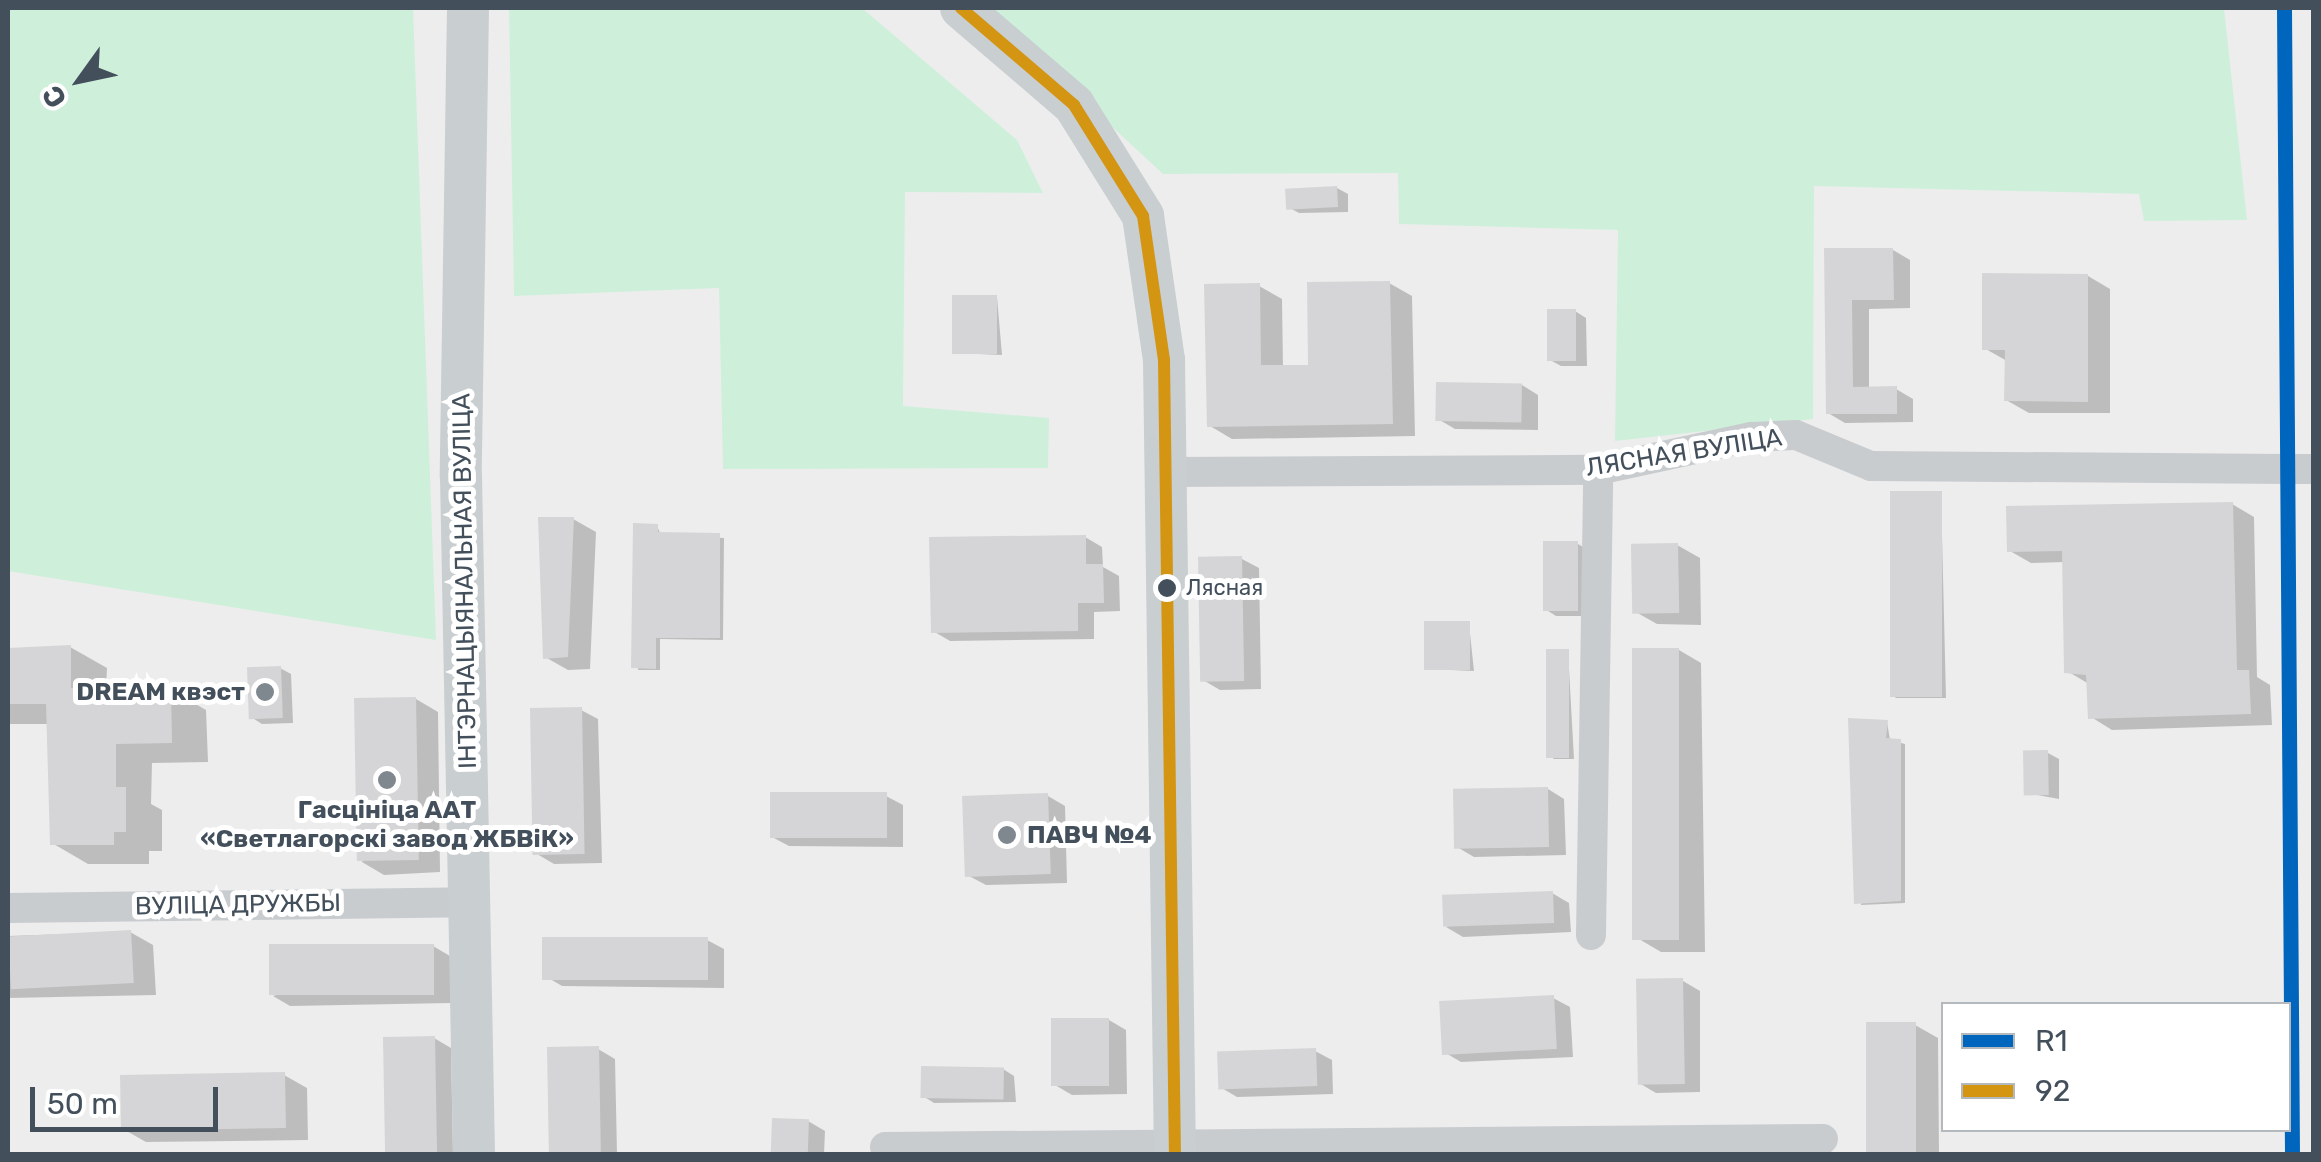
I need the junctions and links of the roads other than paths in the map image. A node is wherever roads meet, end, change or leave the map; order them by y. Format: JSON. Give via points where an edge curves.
{"nodes":[{"id":1,"x":468,"y":8,"type":"edge"},
{"id":2,"x":961,"y":8,"type":"edge"},
{"id":3,"x":1598,"y":470,"type":"junction"},
{"id":4,"x":2314,"y":470,"type":"edge"},
{"id":5,"x":1168,"y":472,"type":"junction"},
{"id":6,"x":469,"y":902,"type":"junction"},
{"id":7,"x":8,"y":908,"type":"edge"},
{"id":8,"x":1592,"y":935,"type":"dead end"},
{"id":9,"x":1823,"y":1139,"type":"dead end"},
{"id":10,"x":886,"y":1146,"type":"dead end"},
{"id":11,"x":1175,"y":1149,"type":"edge"},
{"id":12,"x":474,"y":1154,"type":"edge"}],
"edges":[{"from":1,"to":6,"type":"street","name":"ІНТЭРНАЦЫЯНАЛЬНАЯ ВУЛІЦА","via":[[461,476]]},
{"from":2,"to":5,"type":"street","via":[[1074,106],[1142,216],[1164,360]]},
{"from":3,"to":4,"type":"street","name":"ЛЯСНАЯ ВУЛІЦА","via":[[1751,437],[1796,435],[1871,466]]},
{"from":3,"to":5,"type":"street","name":"ЛЯСНАЯ ВУЛІЦА"},
{"from":3,"to":8,"type":"street"},
{"from":5,"to":11,"type":"street"},
{"from":6,"to":7,"type":"street","name":"ВУЛІЦА ДРУЖБЫ"},
{"from":6,"to":12,"type":"street","name":"ІНТЭРНАЦЫЯНАЛЬНАЯ ВУЛІЦА"},
{"from":9,"to":11,"type":"street"},
{"from":10,"to":11,"type":"street"}]}
